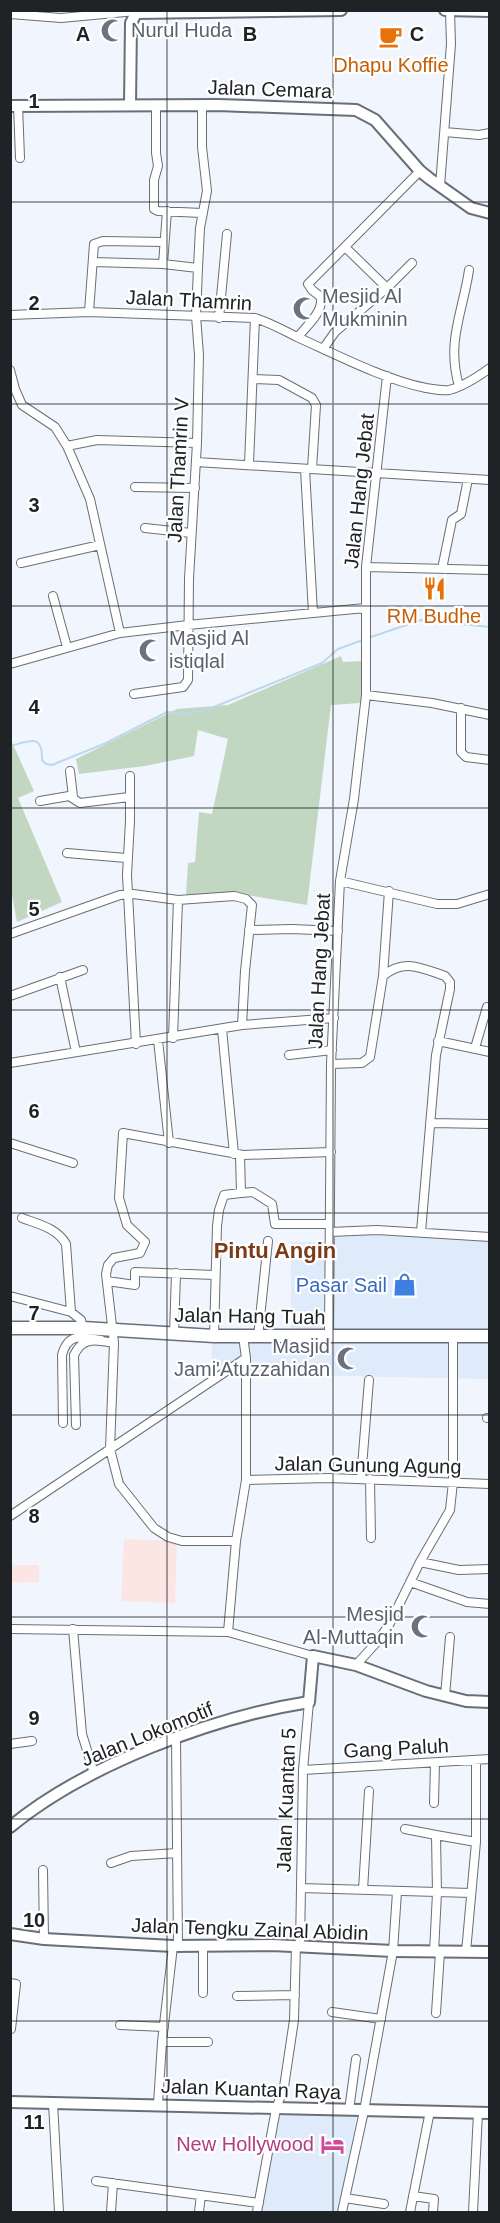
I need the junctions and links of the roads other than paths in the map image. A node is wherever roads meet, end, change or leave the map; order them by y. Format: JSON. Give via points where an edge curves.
{"nodes":[{"id":1,"x":341,"y":10,"type":"edge"},
{"id":2,"x":445,"y":10,"type":"edge"},
{"id":3,"x":450,"y":10,"type":"edge"},
{"id":4,"x":217,"y":11,"type":"edge"},
{"id":5,"x":274,"y":11,"type":"edge"},
{"id":6,"x":464,"y":11,"type":"edge"},
{"id":7,"x":489,"y":11,"type":"edge"},
{"id":8,"x":136,"y":12,"type":"edge"},
{"id":9,"x":10,"y":14,"type":"edge"},
{"id":10,"x":73,"y":14,"type":"edge"},
{"id":11,"x":130,"y":105,"type":"junction"},
{"id":12,"x":156,"y":105,"type":"junction"},
{"id":13,"x":202,"y":105,"type":"junction"},
{"id":14,"x":14,"y":106,"type":"edge"},
{"id":15,"x":445,"y":132,"type":"junction"},
{"id":16,"x":489,"y":133,"type":"edge"},
{"id":17,"x":20,"y":158,"type":"dead end"},
{"id":18,"x":420,"y":171,"type":"junction"},
{"id":19,"x":440,"y":186,"type":"junction"},
{"id":20,"x":167,"y":212,"type":"junction"},
{"id":21,"x":202,"y":213,"type":"junction"},
{"id":22,"x":489,"y":213,"type":"edge"},
{"id":23,"x":227,"y":234,"type":"dead end"},
{"id":24,"x":164,"y":242,"type":"junction"},
{"id":25,"x":345,"y":247,"type":"junction"},
{"id":26,"x":93,"y":262,"type":"junction"},
{"id":27,"x":412,"y":263,"type":"dead end"},
{"id":28,"x":163,"y":264,"type":"junction"},
{"id":29,"x":198,"y":268,"type":"junction"},
{"id":30,"x":469,"y":270,"type":"dead end"},
{"id":31,"x":387,"y":288,"type":"junction"},
{"id":32,"x":89,"y":312,"type":"junction"},
{"id":33,"x":10,"y":315,"type":"edge"},
{"id":34,"x":196,"y":316,"type":"junction"},
{"id":35,"x":219,"y":318,"type":"junction"},
{"id":36,"x":255,"y":318,"type":"junction"},
{"id":37,"x":298,"y":337,"type":"junction"},
{"id":38,"x":323,"y":349,"type":"junction"},
{"id":39,"x":489,"y":368,"type":"edge"},
{"id":40,"x":10,"y":370,"type":"edge"},
{"id":41,"x":387,"y":376,"type":"junction"},
{"id":42,"x":253,"y":379,"type":"junction"},
{"id":43,"x":459,"y":386,"type":"junction"},
{"id":44,"x":13,"y":389,"type":"edge"},
{"id":45,"x":197,"y":443,"type":"junction"},
{"id":46,"x":67,"y":446,"type":"junction"},
{"id":47,"x":196,"y":462,"type":"junction"},
{"id":48,"x":249,"y":464,"type":"junction"},
{"id":49,"x":309,"y":469,"type":"junction"},
{"id":50,"x":377,"y":472,"type":"junction"},
{"id":51,"x":468,"y":479,"type":"junction"},
{"id":52,"x":489,"y":480,"type":"edge"},
{"id":53,"x":135,"y":487,"type":"dead end"},
{"id":54,"x":195,"y":488,"type":"junction"},
{"id":55,"x":145,"y":528,"type":"dead end"},
{"id":56,"x":191,"y":533,"type":"junction"},
{"id":57,"x":100,"y":545,"type":"junction"},
{"id":58,"x":21,"y":563,"type":"dead end"},
{"id":59,"x":366,"y":567,"type":"junction"},
{"id":60,"x":442,"y":568,"type":"junction"},
{"id":61,"x":489,"y":570,"type":"edge"},
{"id":62,"x":54,"y":596,"type":"dead end"},
{"id":63,"x":365,"y":608,"type":"junction"},
{"id":64,"x":314,"y":614,"type":"junction"},
{"id":65,"x":188,"y":625,"type":"junction"},
{"id":66,"x":120,"y":633,"type":"junction"},
{"id":67,"x":67,"y":647,"type":"junction"},
{"id":68,"x":10,"y":664,"type":"edge"},
{"id":69,"x":134,"y":694,"type":"dead end"},
{"id":70,"x":366,"y":695,"type":"junction"},
{"id":71,"x":461,"y":708,"type":"junction"},
{"id":72,"x":489,"y":715,"type":"edge"},
{"id":73,"x":489,"y":760,"type":"edge"},
{"id":74,"x":69,"y":771,"type":"dead end"},
{"id":75,"x":130,"y":776,"type":"dead end"},
{"id":76,"x":129,"y":797,"type":"junction"},
{"id":77,"x":73,"y":798,"type":"junction"},
{"id":78,"x":40,"y":801,"type":"dead end"},
{"id":79,"x":67,"y":853,"type":"dead end"},
{"id":80,"x":126,"y":858,"type":"junction"},
{"id":81,"x":340,"y":881,"type":"junction"},
{"id":82,"x":389,"y":891,"type":"junction"},
{"id":83,"x":128,"y":894,"type":"junction"},
{"id":84,"x":489,"y":894,"type":"edge"},
{"id":85,"x":178,"y":900,"type":"junction"},
{"id":86,"x":249,"y":930,"type":"junction"},
{"id":87,"x":338,"y":932,"type":"junction"},
{"id":88,"x":10,"y":934,"type":"edge"},
{"id":89,"x":83,"y":970,"type":"dead end"},
{"id":90,"x":383,"y":976,"type":"junction"},
{"id":91,"x":60,"y":977,"type":"junction"},
{"id":92,"x":10,"y":996,"type":"edge"},
{"id":93,"x":487,"y":1007,"type":"dead end"},
{"id":94,"x":334,"y":1018,"type":"junction"},
{"id":95,"x":242,"y":1025,"type":"junction"},
{"id":96,"x":222,"y":1029,"type":"junction"},
{"id":97,"x":173,"y":1038,"type":"junction"},
{"id":98,"x":158,"y":1040,"type":"junction"},
{"id":99,"x":438,"y":1041,"type":"junction"},
{"id":100,"x":136,"y":1044,"type":"junction"},
{"id":101,"x":475,"y":1048,"type":"junction"},
{"id":102,"x":332,"y":1050,"type":"junction"},
{"id":103,"x":76,"y":1052,"type":"junction"},
{"id":104,"x":489,"y":1052,"type":"edge"},
{"id":105,"x":289,"y":1055,"type":"dead end"},
{"id":106,"x":10,"y":1063,"type":"edge"},
{"id":107,"x":331,"y":1064,"type":"junction"},
{"id":108,"x":430,"y":1123,"type":"junction"},
{"id":109,"x":489,"y":1124,"type":"edge"},
{"id":110,"x":10,"y":1143,"type":"edge"},
{"id":111,"x":169,"y":1143,"type":"junction"},
{"id":112,"x":331,"y":1152,"type":"junction"},
{"id":113,"x":237,"y":1154,"type":"junction"},
{"id":114,"x":73,"y":1162,"type":"dead end"},
{"id":115,"x":241,"y":1192,"type":"junction"},
{"id":116,"x":22,"y":1218,"type":"dead end"},
{"id":117,"x":330,"y":1228,"type":"junction"},
{"id":118,"x":421,"y":1232,"type":"junction"},
{"id":119,"x":489,"y":1237,"type":"edge"},
{"id":120,"x":268,"y":1241,"type":"dead end"},
{"id":121,"x":176,"y":1273,"type":"junction"},
{"id":122,"x":215,"y":1275,"type":"junction"},
{"id":123,"x":107,"y":1281,"type":"junction"},
{"id":124,"x":10,"y":1296,"type":"edge"},
{"id":125,"x":71,"y":1312,"type":"junction"},
{"id":126,"x":10,"y":1328,"type":"edge"},
{"id":127,"x":83,"y":1328,"type":"junction"},
{"id":128,"x":174,"y":1335,"type":"junction"},
{"id":129,"x":114,"y":1336,"type":"junction"},
{"id":130,"x":214,"y":1336,"type":"junction"},
{"id":131,"x":243,"y":1336,"type":"junction"},
{"id":132,"x":258,"y":1336,"type":"junction"},
{"id":133,"x":489,"y":1336,"type":"edge"},
{"id":134,"x":329,"y":1337,"type":"junction"},
{"id":135,"x":453,"y":1337,"type":"junction"},
{"id":136,"x":101,"y":1340,"type":"junction"},
{"id":137,"x":246,"y":1358,"type":"junction"},
{"id":138,"x":369,"y":1380,"type":"dead end"},
{"id":139,"x":63,"y":1423,"type":"dead end"},
{"id":140,"x":76,"y":1425,"type":"dead end"},
{"id":141,"x":110,"y":1449,"type":"junction"},
{"id":142,"x":361,"y":1479,"type":"junction"},
{"id":143,"x":370,"y":1479,"type":"junction"},
{"id":144,"x":246,"y":1480,"type":"junction"},
{"id":145,"x":453,"y":1482,"type":"junction"},
{"id":146,"x":489,"y":1484,"type":"edge"},
{"id":147,"x":10,"y":1516,"type":"edge"},
{"id":148,"x":371,"y":1538,"type":"dead end"},
{"id":149,"x":236,"y":1541,"type":"junction"},
{"id":150,"x":420,"y":1562,"type":"junction"},
{"id":151,"x":489,"y":1569,"type":"edge"},
{"id":152,"x":410,"y":1582,"type":"junction"},
{"id":153,"x":489,"y":1604,"type":"edge"},
{"id":154,"x":10,"y":1629,"type":"edge"},
{"id":155,"x":73,"y":1629,"type":"junction"},
{"id":156,"x":228,"y":1632,"type":"junction"},
{"id":157,"x":450,"y":1637,"type":"dead end"},
{"id":158,"x":313,"y":1656,"type":"junction"},
{"id":159,"x":356,"y":1665,"type":"junction"},
{"id":160,"x":445,"y":1696,"type":"junction"},
{"id":161,"x":309,"y":1702,"type":"junction"},
{"id":162,"x":489,"y":1702,"type":"edge"},
{"id":163,"x":176,"y":1738,"type":"junction"},
{"id":164,"x":32,"y":1741,"type":"dead end"},
{"id":165,"x":10,"y":1744,"type":"edge"},
{"id":166,"x":476,"y":1760,"type":"junction"},
{"id":167,"x":489,"y":1760,"type":"edge"},
{"id":168,"x":435,"y":1763,"type":"junction"},
{"id":169,"x":303,"y":1770,"type":"junction"},
{"id":170,"x":94,"y":1773,"type":"junction"},
{"id":171,"x":369,"y":1791,"type":"dead end"},
{"id":172,"x":434,"y":1803,"type":"dead end"},
{"id":173,"x":10,"y":1827,"type":"edge"},
{"id":174,"x":405,"y":1828,"type":"dead end"},
{"id":175,"x":436,"y":1835,"type":"junction"},
{"id":176,"x":476,"y":1842,"type":"junction"},
{"id":177,"x":177,"y":1853,"type":"junction"},
{"id":178,"x":111,"y":1863,"type":"dead end"},
{"id":179,"x":43,"y":1870,"type":"dead end"},
{"id":180,"x":301,"y":1888,"type":"junction"},
{"id":181,"x":363,"y":1890,"type":"junction"},
{"id":182,"x":397,"y":1892,"type":"junction"},
{"id":183,"x":437,"y":1893,"type":"junction"},
{"id":184,"x":471,"y":1893,"type":"junction"},
{"id":185,"x":11,"y":1934,"type":"edge"},
{"id":186,"x":44,"y":1939,"type":"junction"},
{"id":187,"x":203,"y":1945,"type":"junction"},
{"id":188,"x":175,"y":1946,"type":"junction"},
{"id":189,"x":298,"y":1946,"type":"junction"},
{"id":190,"x":393,"y":1951,"type":"junction"},
{"id":191,"x":437,"y":1952,"type":"junction"},
{"id":192,"x":466,"y":1952,"type":"junction"},
{"id":193,"x":489,"y":1952,"type":"edge"},
{"id":194,"x":10,"y":1983,"type":"edge"},
{"id":195,"x":203,"y":1993,"type":"dead end"},
{"id":196,"x":295,"y":1995,"type":"junction"},
{"id":197,"x":237,"y":1996,"type":"dead end"},
{"id":198,"x":332,"y":2012,"type":"dead end"},
{"id":199,"x":436,"y":2013,"type":"dead end"},
{"id":200,"x":381,"y":2019,"type":"junction"},
{"id":201,"x":120,"y":2025,"type":"dead end"},
{"id":202,"x":164,"y":2027,"type":"junction"},
{"id":203,"x":11,"y":2029,"type":"edge"},
{"id":204,"x":162,"y":2042,"type":"junction"},
{"id":205,"x":208,"y":2042,"type":"dead end"},
{"id":206,"x":356,"y":2059,"type":"dead end"},
{"id":207,"x":10,"y":2102,"type":"edge"},
{"id":208,"x":53,"y":2103,"type":"junction"},
{"id":209,"x":158,"y":2104,"type":"junction"},
{"id":210,"x":276,"y":2109,"type":"junction"},
{"id":211,"x":349,"y":2110,"type":"junction"},
{"id":212,"x":364,"y":2111,"type":"junction"},
{"id":213,"x":430,"y":2111,"type":"junction"},
{"id":214,"x":484,"y":2113,"type":"edge"},
{"id":215,"x":96,"y":2181,"type":"dead end"},
{"id":216,"x":113,"y":2183,"type":"junction"},
{"id":217,"x":201,"y":2195,"type":"junction"},
{"id":218,"x":413,"y":2196,"type":"junction"},
{"id":219,"x":345,"y":2198,"type":"junction"},
{"id":220,"x":258,"y":2203,"type":"junction"},
{"id":221,"x":384,"y":2204,"type":"dead end"},
{"id":222,"x":59,"y":2212,"type":"edge"},
{"id":223,"x":111,"y":2212,"type":"edge"},
{"id":224,"x":199,"y":2212,"type":"edge"},
{"id":225,"x":257,"y":2212,"type":"edge"},
{"id":226,"x":342,"y":2212,"type":"edge"},
{"id":227,"x":410,"y":2212,"type":"edge"},
{"id":228,"x":433,"y":2212,"type":"edge"},
{"id":229,"x":473,"y":2212,"type":"edge"}],
"edges":[{"from":1,"to":5,"type":"street"},
{"from":2,"to":3,"type":"street"},
{"from":3,"to":6,"type":"street"},
{"from":3,"to":15,"type":"street"},
{"from":4,"to":5,"type":"street"},
{"from":4,"to":8,"type":"street"},
{"from":6,"to":7,"type":"street"},
{"from":8,"to":10,"type":"street"},
{"from":8,"to":11,"type":"street","via":[[131,23]]},
{"from":9,"to":10,"type":"street","via":[[62,18]]},
{"from":11,"to":12,"type":"street","name":"Jalan Cemara"},
{"from":11,"to":14,"type":"street","name":"Jalan Cemara"},
{"from":12,"to":13,"type":"street","name":"Jalan Cemara"},
{"from":12,"to":20,"type":"street","via":[[158,166],[154,208]]},
{"from":13,"to":18,"type":"street","name":"Jalan Cemara","via":[[356,110],[375,120]]},
{"from":13,"to":21,"type":"street","name":"Jalan Thamrin V","via":[[207,191]]},
{"from":14,"to":17,"type":"street"},
{"from":15,"to":16,"type":"street"},
{"from":15,"to":19,"type":"street"},
{"from":18,"to":19,"type":"street","name":"Jalan Cemara"},
{"from":18,"to":25,"type":"street"},
{"from":19,"to":22,"type":"street","name":"Jalan Cemara","via":[[471,208]]},
{"from":20,"to":21,"type":"street"},
{"from":20,"to":24,"type":"street"},
{"from":21,"to":29,"type":"street","name":"Jalan Thamrin V"},
{"from":23,"to":35,"type":"street"},
{"from":24,"to":26,"type":"street","via":[[98,241],[94,243]]},
{"from":24,"to":28,"type":"street"},
{"from":25,"to":31,"type":"street"},
{"from":25,"to":37,"type":"street","via":[[308,284],[321,297],[322,304]]},
{"from":26,"to":28,"type":"street"},
{"from":26,"to":32,"type":"street"},
{"from":27,"to":31,"type":"street"},
{"from":28,"to":29,"type":"street"},
{"from":29,"to":34,"type":"street","name":"Jalan Thamrin V"},
{"from":30,"to":43,"type":"street","via":[[453,352]]},
{"from":31,"to":38,"type":"street","via":[[335,332]]},
{"from":32,"to":33,"type":"street","name":"Jalan Thamrin"},
{"from":32,"to":34,"type":"street","name":"Jalan Thamrin"},
{"from":34,"to":35,"type":"street","name":"Jalan Thamrin"},
{"from":34,"to":45,"type":"street","name":"Jalan Thamrin V"},
{"from":35,"to":36,"type":"street","name":"Jalan Thamrin"},
{"from":36,"to":37,"type":"street","name":"Jalan Thamrin"},
{"from":36,"to":42,"type":"street"},
{"from":37,"to":38,"type":"street","name":"Jalan Thamrin"},
{"from":38,"to":41,"type":"street","name":"Jalan Thamrin"},
{"from":39,"to":43,"type":"street","name":"Jalan Thamrin"},
{"from":40,"to":44,"type":"street"},
{"from":41,"to":43,"type":"street","name":"Jalan Thamrin","via":[[438,390]]},
{"from":41,"to":50,"type":"street","name":"Jalan Hang Jebat"},
{"from":42,"to":48,"type":"street"},
{"from":42,"to":49,"type":"street","via":[[279,380],[312,398],[316,405]]},
{"from":44,"to":46,"type":"street","via":[[22,405],[55,428]]},
{"from":45,"to":46,"type":"street","via":[[97,440]]},
{"from":45,"to":47,"type":"street","name":"Jalan Thamrin V"},
{"from":46,"to":57,"type":"street","via":[[90,499]]},
{"from":47,"to":48,"type":"street"},
{"from":47,"to":54,"type":"street","name":"Jalan Thamrin V"},
{"from":48,"to":49,"type":"street"},
{"from":49,"to":50,"type":"street"},
{"from":49,"to":64,"type":"street"},
{"from":50,"to":51,"type":"street"},
{"from":50,"to":59,"type":"street","name":"Jalan Hang Jebat"},
{"from":51,"to":52,"type":"street"},
{"from":51,"to":60,"type":"street","via":[[461,514],[452,520]]},
{"from":53,"to":54,"type":"street"},
{"from":54,"to":56,"type":"street","name":"Jalan Thamrin V"},
{"from":55,"to":56,"type":"street"},
{"from":56,"to":65,"type":"street","name":"Jalan Thamrin V"},
{"from":57,"to":58,"type":"street"},
{"from":57,"to":66,"type":"street"},
{"from":59,"to":60,"type":"street"},
{"from":59,"to":63,"type":"street","name":"Jalan Hang Jebat"},
{"from":60,"to":61,"type":"street"},
{"from":62,"to":67,"type":"street"},
{"from":63,"to":64,"type":"street"},
{"from":63,"to":70,"type":"street","name":"Jalan Hang Jebat"},
{"from":64,"to":65,"type":"street"},
{"from":65,"to":66,"type":"street"},
{"from":65,"to":69,"type":"street","name":"Jalan Thamrin V","via":[[185,685]]},
{"from":66,"to":67,"type":"street"},
{"from":67,"to":68,"type":"street"},
{"from":70,"to":71,"type":"street"},
{"from":70,"to":81,"type":"street","name":"Jalan Hang Jebat"},
{"from":71,"to":72,"type":"street"},
{"from":71,"to":73,"type":"street","via":[[461,752],[466,757]]},
{"from":74,"to":77,"type":"street"},
{"from":75,"to":76,"type":"street"},
{"from":76,"to":77,"type":"street","via":[[80,803]]},
{"from":76,"to":80,"type":"street"},
{"from":77,"to":78,"type":"street","via":[[59,796]]},
{"from":79,"to":80,"type":"street"},
{"from":80,"to":83,"type":"street"},
{"from":81,"to":82,"type":"street"},
{"from":81,"to":87,"type":"street","name":"Jalan Hang Jebat"},
{"from":82,"to":84,"type":"street","via":[[437,904],[457,904]]},
{"from":82,"to":90,"type":"street"},
{"from":83,"to":85,"type":"street"},
{"from":83,"to":88,"type":"street"},
{"from":83,"to":100,"type":"street"},
{"from":85,"to":86,"type":"street","via":[[234,896],[246,899],[252,905]]},
{"from":85,"to":97,"type":"street"},
{"from":86,"to":87,"type":"street"},
{"from":86,"to":95,"type":"street"},
{"from":87,"to":94,"type":"street","name":"Jalan Hang Jebat"},
{"from":89,"to":91,"type":"street"},
{"from":90,"to":99,"type":"street","via":[[392,968],[411,965],[448,979],[450,989]]},
{"from":90,"to":107,"type":"street","via":[[370,1057],[362,1063]]},
{"from":91,"to":92,"type":"street"},
{"from":91,"to":103,"type":"street"},
{"from":93,"to":101,"type":"street"},
{"from":94,"to":95,"type":"street"},
{"from":94,"to":102,"type":"street","name":"Jalan Hang Jebat"},
{"from":95,"to":96,"type":"street"},
{"from":96,"to":97,"type":"street"},
{"from":96,"to":113,"type":"street"},
{"from":97,"to":98,"type":"street"},
{"from":98,"to":100,"type":"street"},
{"from":98,"to":111,"type":"street"},
{"from":99,"to":101,"type":"street"},
{"from":99,"to":108,"type":"street"},
{"from":100,"to":103,"type":"street"},
{"from":101,"to":104,"type":"street"},
{"from":102,"to":105,"type":"street"},
{"from":102,"to":107,"type":"street","name":"Jalan Hang Jebat"},
{"from":103,"to":106,"type":"street"},
{"from":107,"to":112,"type":"street","name":"Jalan Hang Jebat"},
{"from":108,"to":109,"type":"street"},
{"from":108,"to":118,"type":"street"},
{"from":110,"to":114,"type":"street"},
{"from":111,"to":113,"type":"street"},
{"from":111,"to":123,"type":"street","via":[[123,1133],[119,1198],[127,1225],[145,1242],[140,1253],[110,1261]]},
{"from":112,"to":113,"type":"street"},
{"from":112,"to":117,"type":"street","name":"Jalan Hang Jebat"},
{"from":113,"to":115,"type":"street"},
{"from":115,"to":117,"type":"street","via":[[253,1192],[272,1203],[275,1224]]},
{"from":115,"to":122,"type":"street","via":[[224,1195],[219,1210]]},
{"from":116,"to":125,"type":"street","via":[[43,1225],[66,1244]]},
{"from":117,"to":118,"type":"street"},
{"from":117,"to":134,"type":"street","name":"Jalan Hang Jebat"},
{"from":118,"to":119,"type":"street"},
{"from":120,"to":132,"type":"street"},
{"from":121,"to":122,"type":"street"},
{"from":121,"to":123,"type":"street","via":[[135,1272],[135,1285]]},
{"from":121,"to":128,"type":"street"},
{"from":122,"to":130,"type":"street"},
{"from":123,"to":129,"type":"street"},
{"from":124,"to":125,"type":"street"},
{"from":125,"to":127,"type":"street","via":[[81,1320]]},
{"from":126,"to":127,"type":"main road","name":"Jalan Hang Tuah"},
{"from":127,"to":129,"type":"main road","name":"Jalan Hang Tuah"},
{"from":128,"to":129,"type":"main road","name":"Jalan Hang Tuah"},
{"from":128,"to":130,"type":"main road","name":"Jalan Hang Tuah"},
{"from":129,"to":136,"type":"street"},
{"from":129,"to":141,"type":"street"},
{"from":130,"to":131,"type":"main road","name":"Jalan Hang Tuah"},
{"from":131,"to":132,"type":"main road","name":"Jalan Hang Tuah"},
{"from":131,"to":137,"type":"street"},
{"from":132,"to":134,"type":"main road","name":"Jalan Hang Tuah"},
{"from":133,"to":135,"type":"main road","name":"Jalan Hang Tuah"},
{"from":134,"to":135,"type":"main road","name":"Jalan Hang Tuah"},
{"from":135,"to":145,"type":"street"},
{"from":136,"to":139,"type":"street","via":[[77,1337],[64,1347]]},
{"from":136,"to":140,"type":"street","via":[[78,1346],[74,1355]]},
{"from":137,"to":141,"type":"street"},
{"from":137,"to":144,"type":"street"},
{"from":138,"to":142,"type":"street"},
{"from":141,"to":147,"type":"street"},
{"from":141,"to":149,"type":"street","via":[[119,1484],[154,1528],[182,1541]]},
{"from":142,"to":143,"type":"street","name":"Jalan Gunung Agung"},
{"from":142,"to":144,"type":"street","name":"Jalan Gunung Agung"},
{"from":143,"to":145,"type":"street","name":"Jalan Gunung Agung"},
{"from":143,"to":148,"type":"street"},
{"from":144,"to":149,"type":"street"},
{"from":145,"to":146,"type":"street","name":"Jalan Gunung Agung"},
{"from":145,"to":150,"type":"street","via":[[450,1510]]},
{"from":149,"to":156,"type":"street"},
{"from":150,"to":151,"type":"street","via":[[459,1570]]},
{"from":150,"to":152,"type":"street"},
{"from":152,"to":153,"type":"street","via":[[467,1602]]},
{"from":152,"to":159,"type":"street","via":[[389,1625]]},
{"from":154,"to":155,"type":"street"},
{"from":155,"to":156,"type":"street"},
{"from":155,"to":170,"type":"street","via":[[82,1734]]},
{"from":156,"to":158,"type":"street"},
{"from":157,"to":160,"type":"street"},
{"from":158,"to":159,"type":"street"},
{"from":158,"to":161,"type":"street","name":"Jalan Kuantan 5"},
{"from":159,"to":160,"type":"street"},
{"from":160,"to":162,"type":"street"},
{"from":161,"to":163,"type":"street","name":"Jalan Lokomotif","via":[[275,1707]]},
{"from":161,"to":169,"type":"street","name":"Jalan Kuantan 5"},
{"from":163,"to":170,"type":"street","name":"Jalan Lokomotif"},
{"from":163,"to":177,"type":"street"},
{"from":164,"to":165,"type":"street"},
{"from":166,"to":167,"type":"street","name":"Gang Paluh"},
{"from":166,"to":168,"type":"street","name":"Gang Paluh"},
{"from":166,"to":176,"type":"street"},
{"from":168,"to":169,"type":"street","name":"Gang Paluh"},
{"from":168,"to":172,"type":"street"},
{"from":169,"to":180,"type":"street","name":"Jalan Kuantan 5"},
{"from":170,"to":173,"type":"street","name":"Jalan Lokomotif"},
{"from":171,"to":181,"type":"street"},
{"from":174,"to":175,"type":"street"},
{"from":175,"to":176,"type":"street"},
{"from":175,"to":183,"type":"street"},
{"from":176,"to":184,"type":"street"},
{"from":177,"to":178,"type":"street","via":[[131,1856]]},
{"from":177,"to":188,"type":"street"},
{"from":179,"to":186,"type":"street"},
{"from":180,"to":181,"type":"street"},
{"from":180,"to":189,"type":"street","name":"Jalan Kuantan 5"},
{"from":181,"to":182,"type":"street"},
{"from":182,"to":183,"type":"street"},
{"from":182,"to":190,"type":"street"},
{"from":183,"to":184,"type":"street"},
{"from":183,"to":191,"type":"street"},
{"from":184,"to":192,"type":"street"},
{"from":185,"to":186,"type":"street","name":"Jalan Tengku Zainal Abidin"},
{"from":186,"to":188,"type":"street","name":"Jalan Tengku Zainal Abidin"},
{"from":187,"to":188,"type":"street","name":"Jalan Tengku Zainal Abidin"},
{"from":187,"to":189,"type":"street","name":"Jalan Tengku Zainal Abidin"},
{"from":187,"to":195,"type":"street"},
{"from":188,"to":202,"type":"street"},
{"from":189,"to":190,"type":"street","name":"Jalan Tengku Zainal Abidin"},
{"from":189,"to":196,"type":"street","name":"Jalan Kuantan 5"},
{"from":190,"to":191,"type":"street","name":"Jalan Tengku Zainal Abidin"},
{"from":190,"to":200,"type":"street"},
{"from":191,"to":192,"type":"street","name":"Jalan Tengku Zainal Abidin"},
{"from":191,"to":199,"type":"street"},
{"from":192,"to":193,"type":"street","name":"Jalan Tengku Zainal Abidin"},
{"from":194,"to":203,"type":"street","via":[[16,1984]]},
{"from":196,"to":197,"type":"street"},
{"from":196,"to":210,"type":"street","name":"Jalan Kuantan 5","via":[[284,2087]]},
{"from":198,"to":200,"type":"street"},
{"from":200,"to":212,"type":"street"},
{"from":201,"to":202,"type":"street"},
{"from":202,"to":204,"type":"street"},
{"from":204,"to":205,"type":"street"},
{"from":204,"to":209,"type":"street"},
{"from":206,"to":211,"type":"street"},
{"from":207,"to":208,"type":"street","name":"Jalan Kuantan Raya"},
{"from":208,"to":209,"type":"street","name":"Jalan Kuantan Raya"},
{"from":208,"to":222,"type":"street"},
{"from":209,"to":210,"type":"street","name":"Jalan Kuantan Raya"},
{"from":210,"to":211,"type":"street","name":"Jalan Kuantan Raya"},
{"from":210,"to":220,"type":"street","name":"Jalan Kuantan 5"},
{"from":211,"to":212,"type":"street","name":"Jalan Kuantan Raya"},
{"from":212,"to":213,"type":"street","name":"Jalan Kuantan Raya"},
{"from":212,"to":219,"type":"street"},
{"from":213,"to":214,"type":"street","name":"Jalan Kuantan Raya"},
{"from":213,"to":218,"type":"street"},
{"from":214,"to":229,"type":"street"},
{"from":215,"to":216,"type":"street"},
{"from":216,"to":217,"type":"street"},
{"from":216,"to":223,"type":"street"},
{"from":217,"to":220,"type":"street"},
{"from":217,"to":224,"type":"street"},
{"from":218,"to":227,"type":"street"},
{"from":218,"to":228,"type":"street","via":[[434,2199]]},
{"from":219,"to":221,"type":"street"},
{"from":219,"to":226,"type":"street"},
{"from":220,"to":225,"type":"street","name":"Jalan Kuantan 5"}]}
